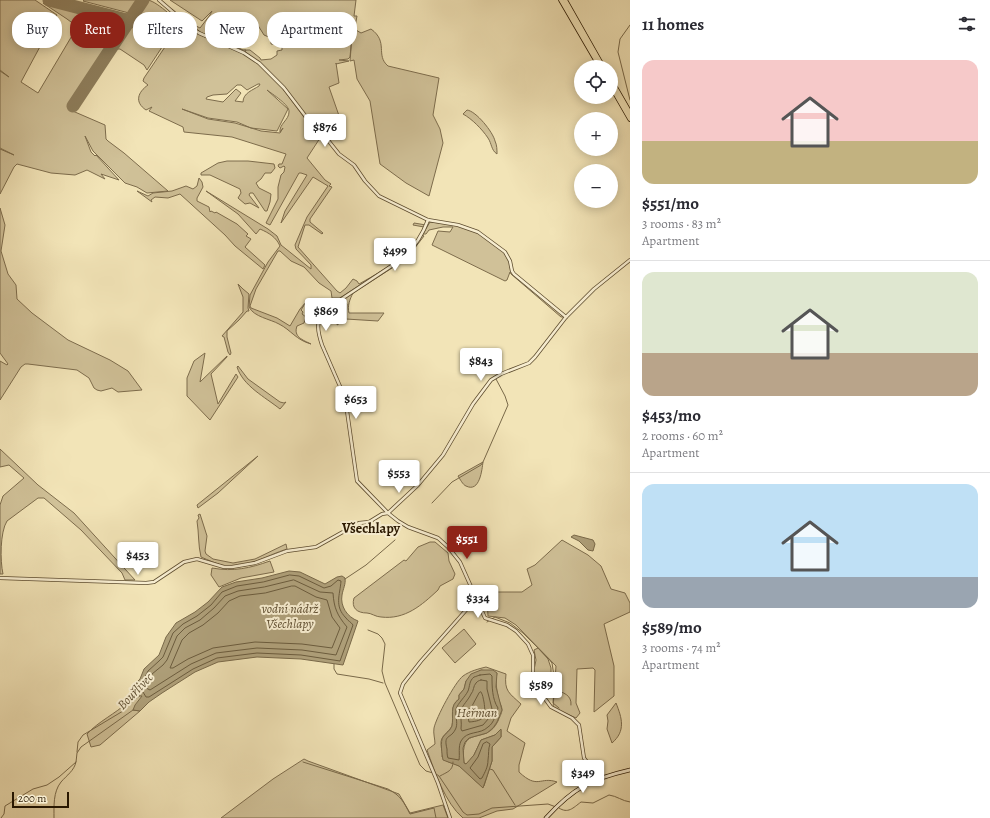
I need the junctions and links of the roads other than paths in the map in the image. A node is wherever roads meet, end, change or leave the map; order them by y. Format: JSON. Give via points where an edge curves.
{"nodes":[{"id":1,"x":159,"y":0,"type":"edge"},
{"id":2,"x":561,"y":0,"type":"edge"},
{"id":3,"x":565,"y":0,"type":"edge"},
{"id":4,"x":596,"y":60,"type":"edge"},
{"id":5,"x":599,"y":60,"type":"edge"},
{"id":6,"x":618,"y":92,"type":"edge"},
{"id":7,"x":618,"y":98,"type":"edge"},
{"id":8,"x":630,"y":113,"type":"edge"},
{"id":9,"x":630,"y":119,"type":"edge"},
{"id":10,"x":428,"y":220,"type":"junction"},
{"id":11,"x":630,"y":260,"type":"edge"},
{"id":12,"x":566,"y":317,"type":"junction"},
{"id":13,"x":388,"y":513,"type":"junction"},
{"id":14,"x":0,"y":578,"type":"edge"},
{"id":15,"x":478,"y":603,"type":"junction"},
{"id":16,"x":630,"y":770,"type":"edge"},
{"id":17,"x":602,"y":777,"type":"junction"},
{"id":18,"x":450,"y":818,"type":"edge"},
{"id":19,"x":546,"y":818,"type":"edge"}],
"edges":[{"from":1,"to":10,"type":"street","via":[[199,33],[244,53],[259,63],[284,88],[339,154],[354,165],[379,196]]},
{"from":2,"to":4,"type":"highway"},
{"from":3,"to":5,"type":"highway"},
{"from":6,"to":8,"type":"highway"},
{"from":7,"to":9,"type":"highway"},
{"from":10,"to":12,"type":"street","via":[[458,225],[478,232],[505,252],[514,274]]},
{"from":10,"to":13,"type":"street","via":[[418,242],[410,252],[328,308],[319,320],[322,345],[346,404],[357,481]]},
{"from":11,"to":12,"type":"street","via":[[594,289]]},
{"from":12,"to":13,"type":"street","via":[[529,363],[491,380],[473,404],[443,455],[418,485]]},
{"from":13,"to":14,"type":"street","via":[[369,522],[359,523],[316,547],[283,552],[255,563],[232,567],[197,559],[184,562],[154,582]]},
{"from":13,"to":15,"type":"street","via":[[405,525],[443,542],[460,562]]},
{"from":15,"to":17,"type":"street","via":[[485,618],[507,625],[528,644],[534,660],[533,676],[540,692],[551,707],[572,718],[579,725],[584,758]]},
{"from":15,"to":18,"type":"street","via":[[466,609],[426,655],[403,684],[400,692]]},
{"from":16,"to":17,"type":"main road"},
{"from":17,"to":19,"type":"main road","via":[[578,788]]}]}
